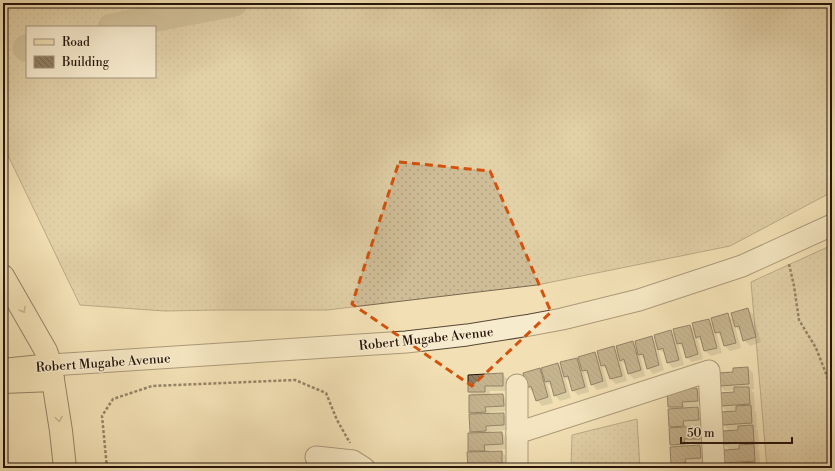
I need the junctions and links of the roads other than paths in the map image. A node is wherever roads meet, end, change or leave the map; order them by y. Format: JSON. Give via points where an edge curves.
{"nodes":[{"id":1,"x":832,"y":225,"type":"edge"},
{"id":2,"x":832,"y":236,"type":"edge"},
{"id":3,"x":3,"y":276,"type":"edge"},
{"id":4,"x":3,"y":370,"type":"edge"},
{"id":5,"x":52,"y":373,"type":"junction"},
{"id":6,"x":3,"y":382,"type":"edge"},
{"id":7,"x":517,"y":385,"type":"dead end"},
{"id":8,"x":517,"y":433,"type":"junction"},
{"id":9,"x":316,"y":457,"type":"dead end"},
{"id":10,"x":363,"y":467,"type":"edge"},
{"id":11,"x":65,"y":468,"type":"edge"},
{"id":12,"x":517,"y":468,"type":"edge"},
{"id":13,"x":714,"y":468,"type":"edge"}],
"edges":[{"from":1,"to":5,"type":"street","name":"Robert Mugabe Avenue","via":[[742,266],[639,300],[562,319],[406,342]]},
{"from":2,"to":5,"type":"street","name":"Robert Mugabe Avenue","via":[[753,271],[642,308],[573,325],[503,338],[429,348]]},
{"from":3,"to":5,"type":"main road","one_way":true,"via":[[46,351]]},
{"from":4,"to":5,"type":"main road","name":"Robert Mugabe Avenue"},
{"from":5,"to":6,"type":"main road","name":"Robert Mugabe Avenue"},
{"from":5,"to":11,"type":"main road","one_way":true},
{"from":7,"to":8,"type":"street"},
{"from":8,"to":12,"type":"street"},
{"from":8,"to":13,"type":"street","via":[[709,371]]},
{"from":9,"to":10,"type":"street","via":[[353,461]]}]}
